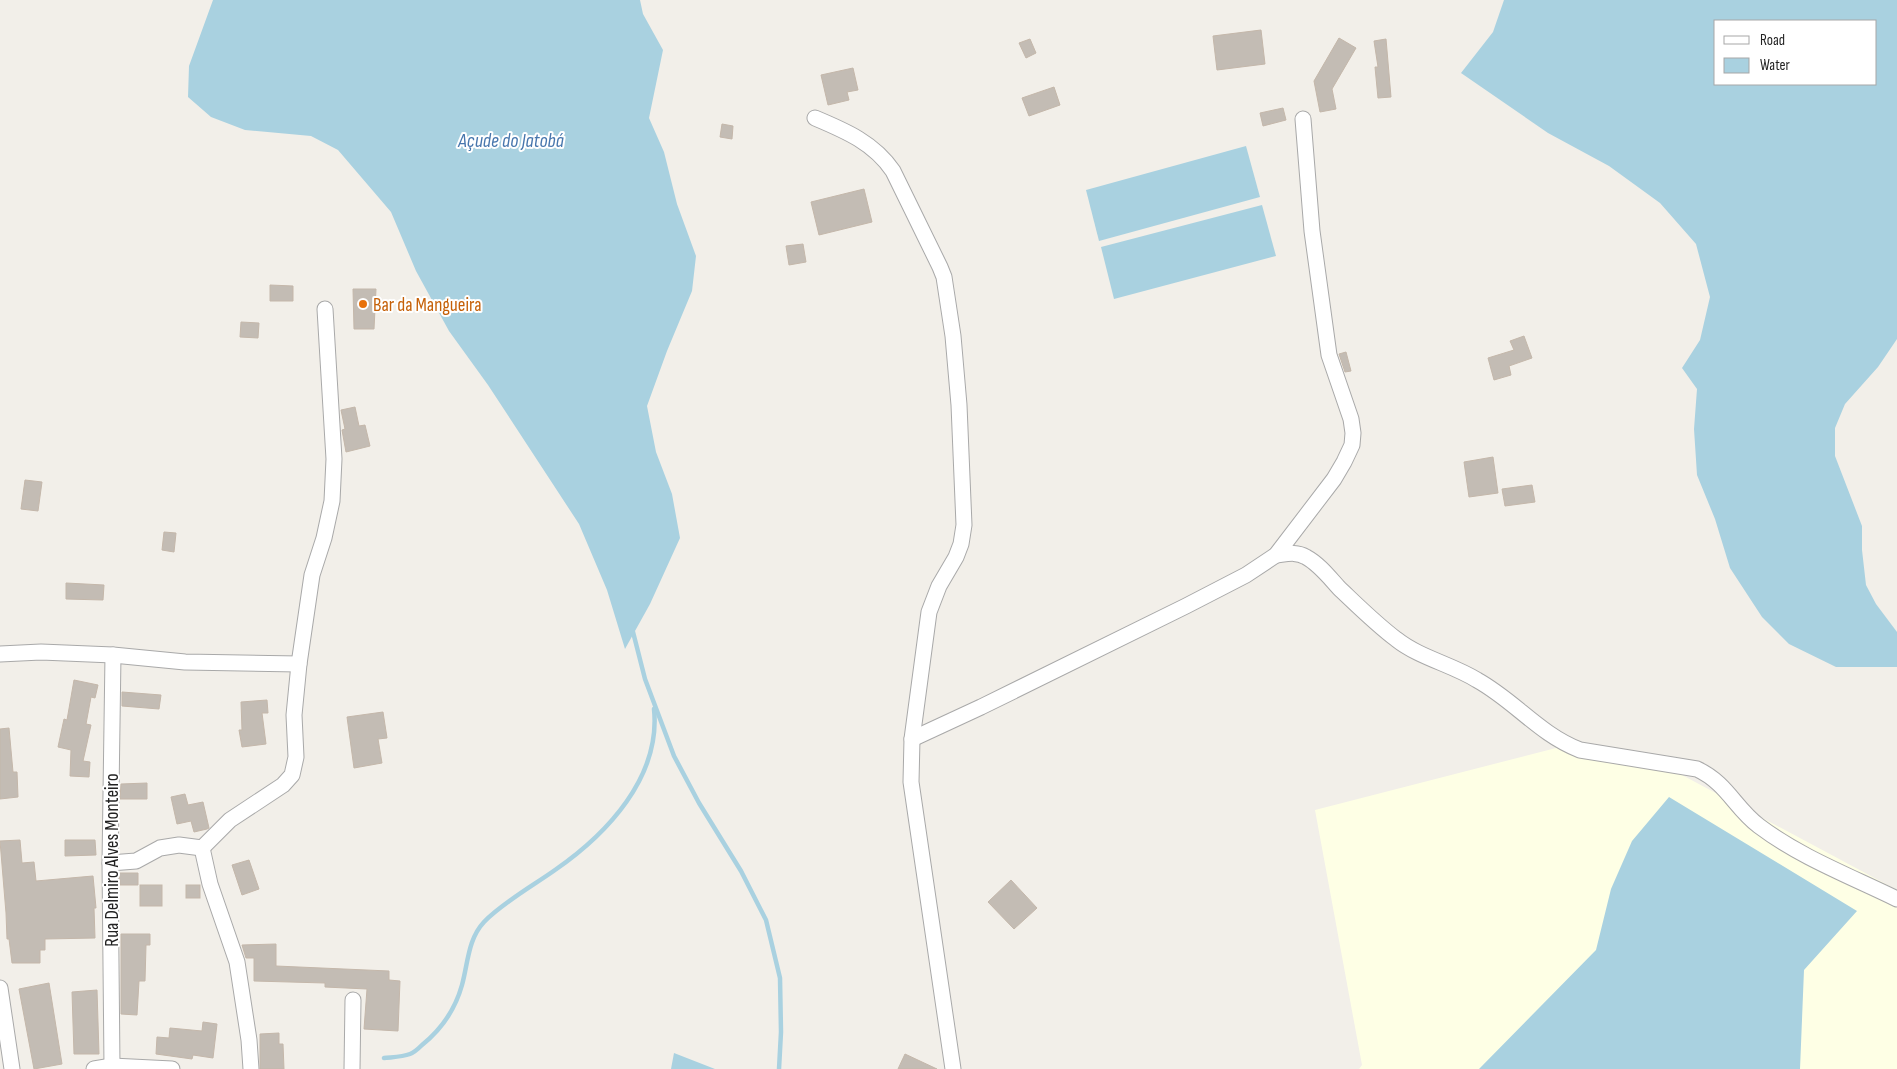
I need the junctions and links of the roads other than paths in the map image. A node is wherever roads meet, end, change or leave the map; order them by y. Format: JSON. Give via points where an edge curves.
{"nodes":[{"id":1,"x":816,"y":118,"type":"dead end"},
{"id":2,"x":1303,"y":119,"type":"dead end"},
{"id":3,"x":325,"y":308,"type":"dead end"},
{"id":4,"x":1276,"y":556,"type":"junction"},
{"id":5,"x":0,"y":654,"type":"edge"},
{"id":6,"x":112,"y":655,"type":"junction"},
{"id":7,"x":299,"y":664,"type":"junction"},
{"id":8,"x":912,"y":739,"type":"junction"},
{"id":9,"x":202,"y":848,"type":"junction"},
{"id":10,"x":110,"y":863,"type":"junction"},
{"id":11,"x":1897,"y":899,"type":"edge"},
{"id":12,"x":0,"y":988,"type":"edge"},
{"id":13,"x":354,"y":1000,"type":"dead end"},
{"id":14,"x":112,"y":1066,"type":"junction"},
{"id":15,"x":12,"y":1069,"type":"edge"},
{"id":16,"x":94,"y":1069,"type":"edge"},
{"id":17,"x":172,"y":1069,"type":"edge"},
{"id":18,"x":251,"y":1069,"type":"edge"},
{"id":19,"x":352,"y":1069,"type":"edge"},
{"id":20,"x":953,"y":1069,"type":"edge"}],
"edges":[{"from":1,"to":8,"type":"street","via":[[873,148],[894,171],[940,267],[953,336],[964,525],[956,557],[939,586],[930,612]]},
{"from":2,"to":4,"type":"street","via":[[1312,231],[1329,355],[1353,433],[1352,445],[1334,479]]},
{"from":3,"to":7,"type":"street","via":[[334,460],[332,501],[312,575]]},
{"from":4,"to":8,"type":"street","via":[[1186,606]]},
{"from":4,"to":11,"type":"street","via":[[1295,553],[1309,559],[1395,639],[1414,651],[1476,678],[1563,744],[1580,750],[1697,769],[1716,780],[1756,824],[1790,848]]},
{"from":5,"to":6,"type":"street"},
{"from":6,"to":7,"type":"street","via":[[185,662]]},
{"from":6,"to":10,"type":"street","name":"Rua Delmiro Alves Monteiro"},
{"from":7,"to":9,"type":"street","via":[[294,715],[296,757],[292,775],[283,786],[230,820]]},
{"from":8,"to":20,"type":"street","via":[[911,782]]},
{"from":9,"to":10,"type":"street","via":[[179,845],[160,848],[136,862]]},
{"from":9,"to":18,"type":"street","via":[[210,884],[237,962]]},
{"from":10,"to":14,"type":"street","name":"Rua Delmiro Alves Monteiro"},
{"from":12,"to":15,"type":"street"},
{"from":13,"to":19,"type":"street"},
{"from":14,"to":16,"type":"street"},
{"from":14,"to":17,"type":"street"}]}
